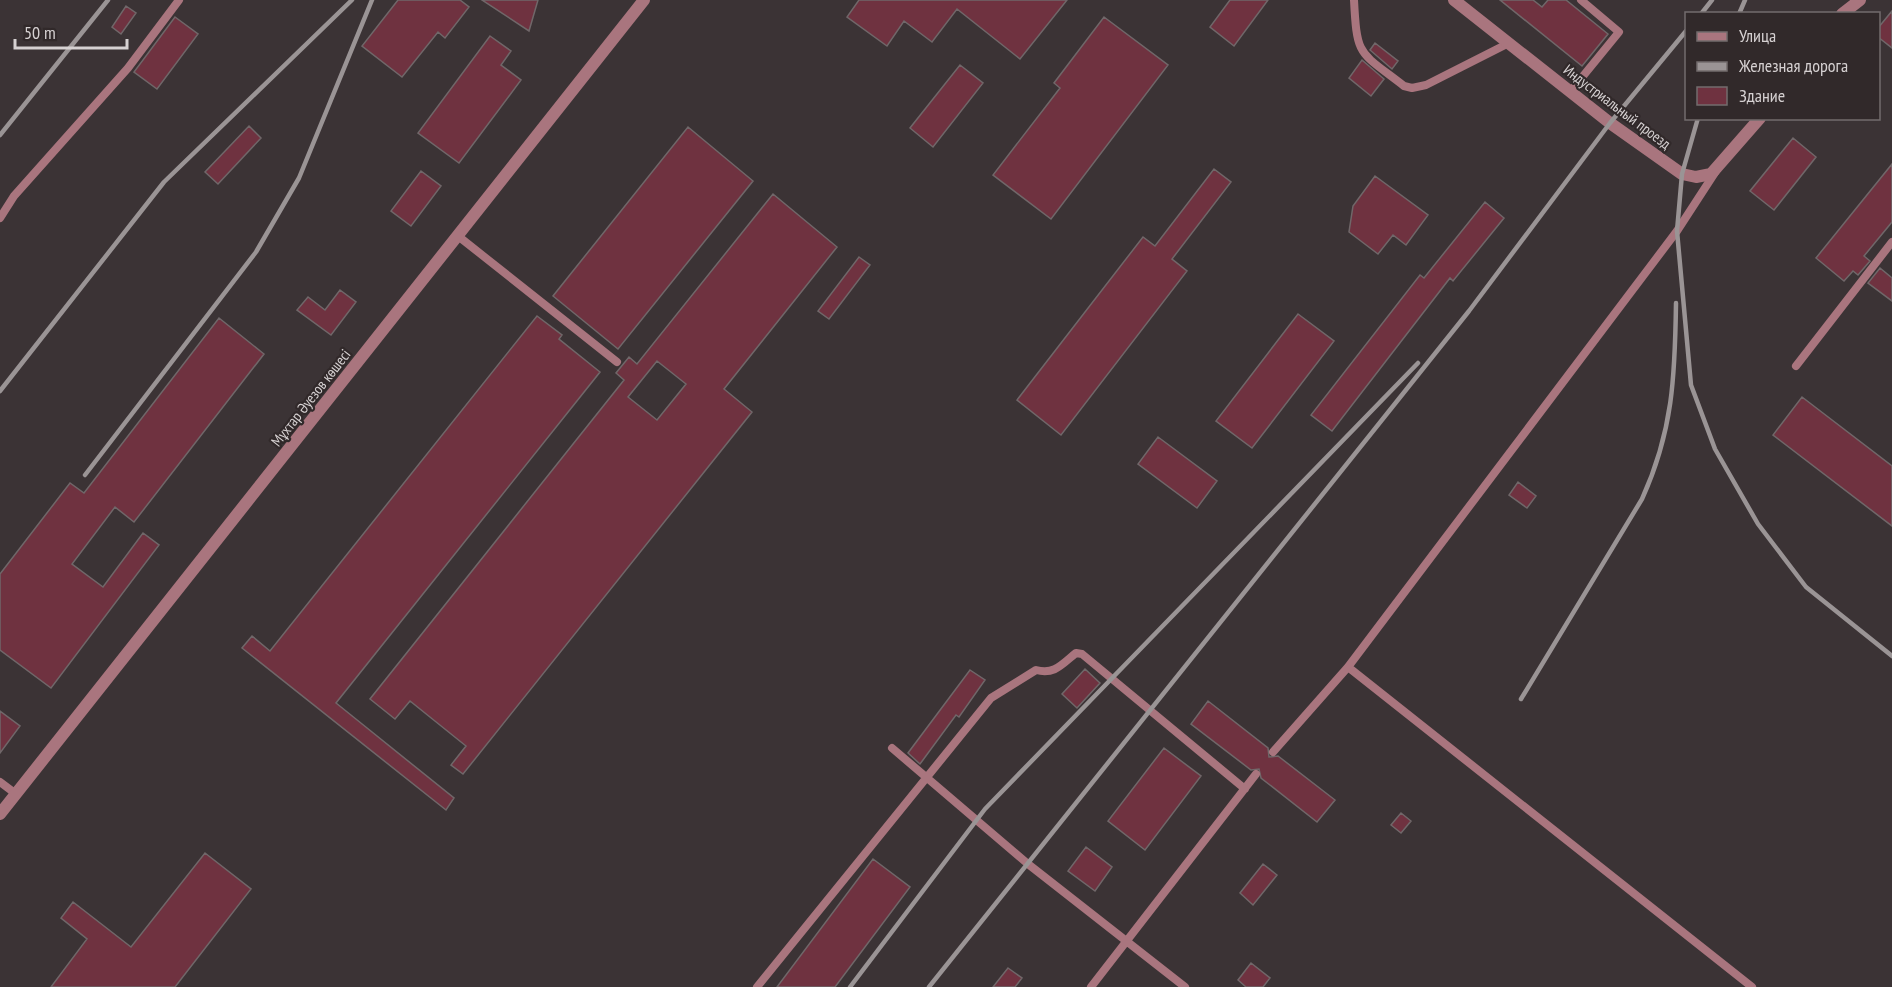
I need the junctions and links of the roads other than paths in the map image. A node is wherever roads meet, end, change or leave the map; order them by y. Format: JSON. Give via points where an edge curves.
{"nodes":[{"id":1,"x":179,"y":0,"type":"edge"},
{"id":2,"x":644,"y":0,"type":"edge"},
{"id":3,"x":1354,"y":0,"type":"edge"},
{"id":4,"x":1454,"y":0,"type":"edge"},
{"id":5,"x":1581,"y":0,"type":"edge"},
{"id":6,"x":1860,"y":0,"type":"edge"},
{"id":7,"x":1845,"y":12,"type":"edge"},
{"id":8,"x":1509,"y":43,"type":"junction"},
{"id":9,"x":1570,"y":92,"type":"junction"},
{"id":10,"x":1758,"y":120,"type":"edge"},
{"id":11,"x":1716,"y":171,"type":"junction"},
{"id":12,"x":0,"y":218,"type":"edge"},
{"id":13,"x":458,"y":236,"type":"junction"},
{"id":14,"x":1892,"y":243,"type":"edge"},
{"id":15,"x":617,"y":362,"type":"dead end"},
{"id":16,"x":1796,"y":366,"type":"dead end"},
{"id":17,"x":1348,"y":667,"type":"junction"},
{"id":18,"x":892,"y":748,"type":"dead end"},
{"id":19,"x":1273,"y":752,"type":"dead end"},
{"id":20,"x":1256,"y":774,"type":"dead end"},
{"id":21,"x":927,"y":777,"type":"junction"},
{"id":22,"x":0,"y":782,"type":"edge"},
{"id":23,"x":1245,"y":789,"type":"junction"},
{"id":24,"x":16,"y":794,"type":"junction"},
{"id":25,"x":0,"y":814,"type":"edge"},
{"id":26,"x":1126,"y":941,"type":"junction"},
{"id":27,"x":757,"y":987,"type":"edge"},
{"id":28,"x":1091,"y":987,"type":"edge"},
{"id":29,"x":1185,"y":987,"type":"edge"},
{"id":30,"x":1752,"y":987,"type":"edge"}],
"edges":[{"from":1,"to":12,"type":"lane","via":[[128,68],[14,196]]},
{"from":2,"to":13,"type":"street","name":"Мұхтар Әуезов көшесі"},
{"from":3,"to":8,"type":"lane","via":[[1356,39],[1362,53],[1404,86],[1426,85]]},
{"from":4,"to":8,"type":"street","name":"Индустриальный проезд"},
{"from":5,"to":9,"type":"lane","via":[[1619,32]]},
{"from":6,"to":7,"type":"street"},
{"from":8,"to":9,"type":"street","name":"Индустриальный проезд"},
{"from":9,"to":11,"type":"street","name":"Индустриальный проезд","via":[[1682,174],[1701,177]]},
{"from":10,"to":11,"type":"street"},
{"from":11,"to":17,"type":"lane","via":[[1677,231]]},
{"from":13,"to":15,"type":"lane"},
{"from":13,"to":24,"type":"street","name":"Мұхтар Әуезов көшесі"},
{"from":14,"to":16,"type":"lane"},
{"from":17,"to":19,"type":"lane"},
{"from":17,"to":30,"type":"lane"},
{"from":18,"to":21,"type":"lane"},
{"from":20,"to":23,"type":"lane"},
{"from":21,"to":23,"type":"lane","via":[[991,698],[1036,670],[1055,670],[1076,652]]},
{"from":21,"to":26,"type":"lane"},
{"from":21,"to":27,"type":"lane"},
{"from":22,"to":24,"type":"lane"},
{"from":23,"to":26,"type":"lane"},
{"from":24,"to":25,"type":"street","name":"Мұхтар Әуезов көшесі"},
{"from":26,"to":28,"type":"lane"},
{"from":26,"to":29,"type":"lane"}]}
